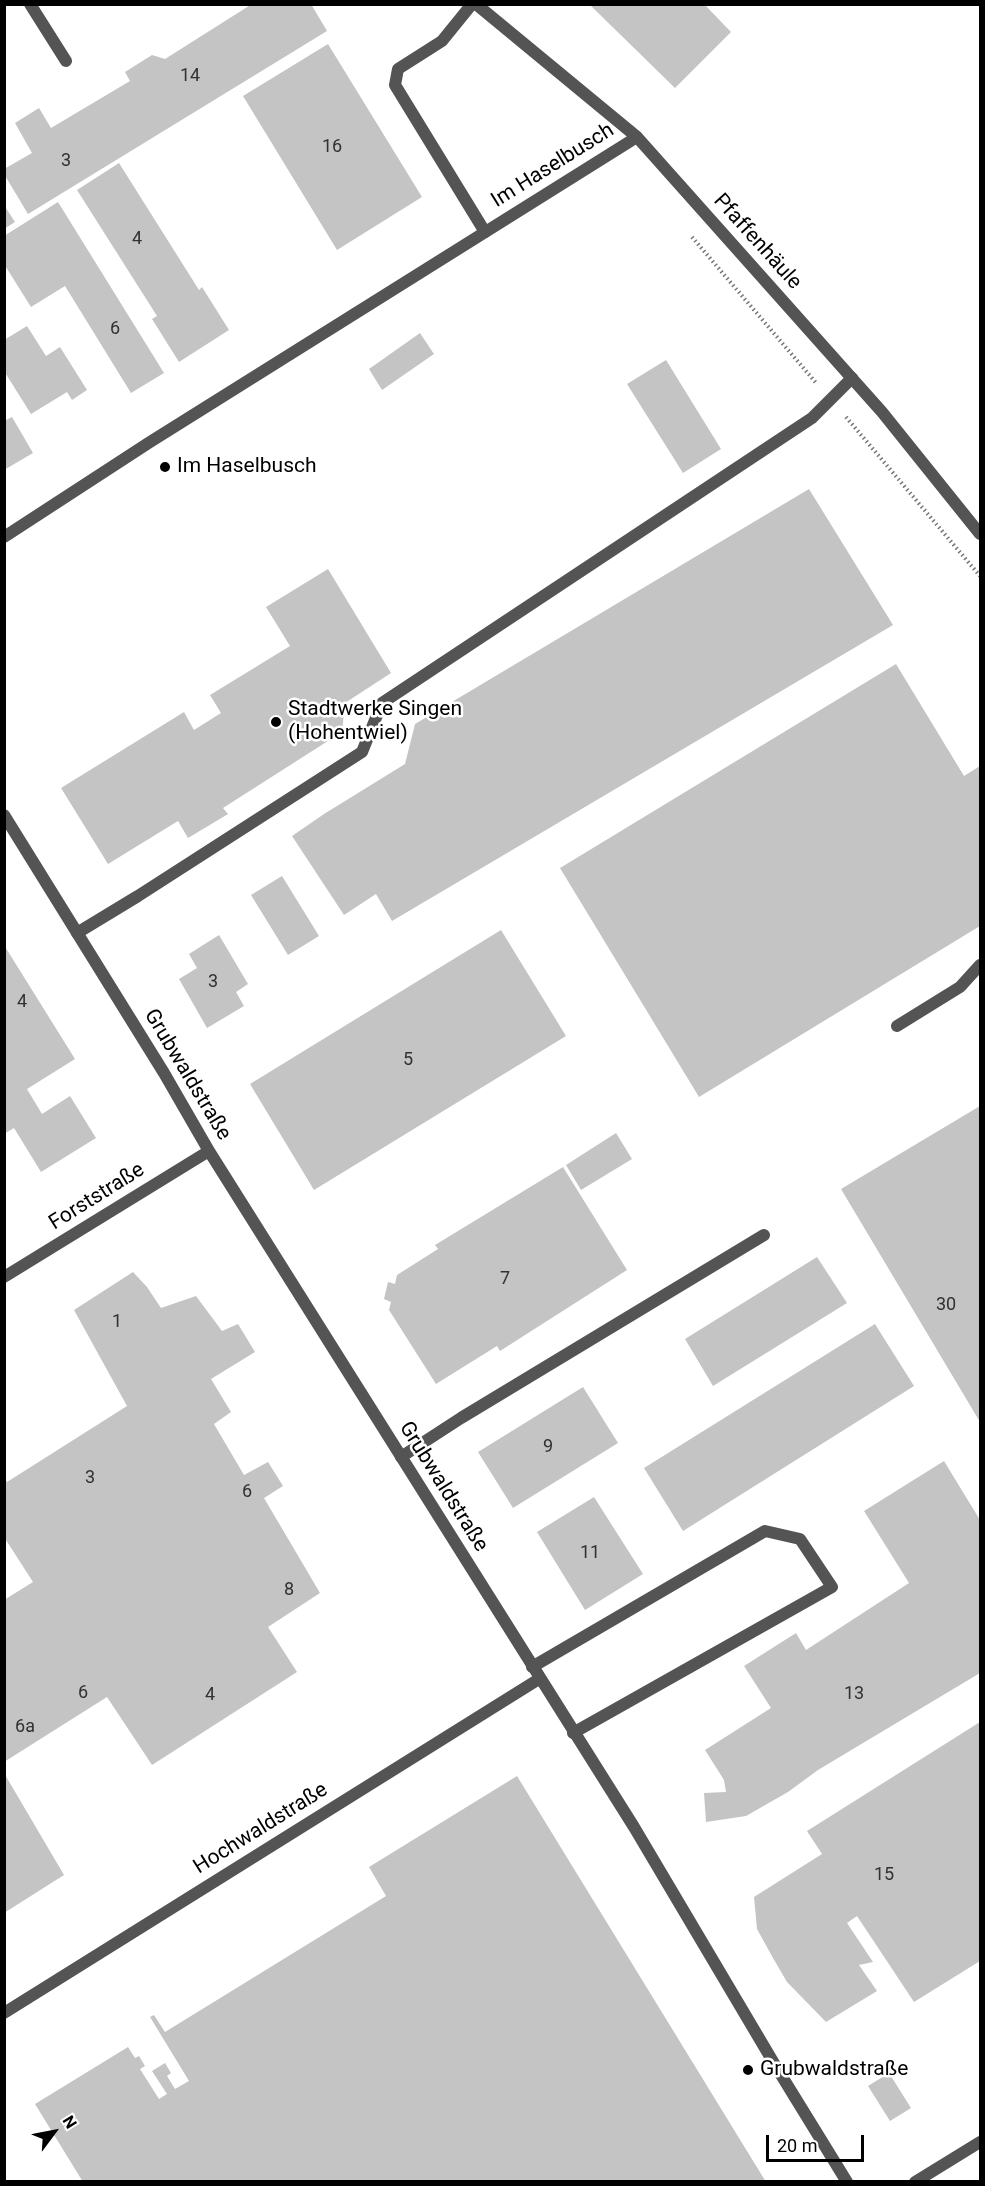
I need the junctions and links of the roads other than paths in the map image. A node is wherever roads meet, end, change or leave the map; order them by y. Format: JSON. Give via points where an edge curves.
{"nodes":[{"id":1,"x":30,"y":4,"type":"edge"},
{"id":2,"x":474,"y":4,"type":"edge"},
{"id":3,"x":66,"y":62,"type":"dead end"},
{"id":4,"x":637,"y":137,"type":"junction"},
{"id":5,"x":485,"y":232,"type":"junction"},
{"id":6,"x":852,"y":378,"type":"junction"},
{"id":7,"x":981,"y":534,"type":"edge"},
{"id":8,"x":4,"y":537,"type":"edge"},
{"id":9,"x":4,"y":815,"type":"edge"},
{"id":10,"x":77,"y":933,"type":"junction"},
{"id":11,"x":981,"y":964,"type":"edge"},
{"id":12,"x":897,"y":1026,"type":"dead end"},
{"id":13,"x":209,"y":1151,"type":"junction"},
{"id":14,"x":764,"y":1235,"type":"dead end"},
{"id":15,"x":4,"y":1277,"type":"edge"},
{"id":16,"x":401,"y":1457,"type":"junction"},
{"id":17,"x":532,"y":1667,"type":"junction"},
{"id":18,"x":539,"y":1678,"type":"junction"},
{"id":19,"x":573,"y":1733,"type":"junction"},
{"id":20,"x":4,"y":2013,"type":"edge"},
{"id":21,"x":981,"y":2142,"type":"edge"},
{"id":22,"x":847,"y":2181,"type":"edge"},
{"id":23,"x":915,"y":2181,"type":"edge"}],
"edges":[{"from":1,"to":3,"type":"street"},
{"from":2,"to":4,"type":"street","name":"Pfaffenhäule"},
{"from":2,"to":5,"type":"street","via":[[442,41],[398,69],[395,85]]},
{"from":4,"to":5,"type":"street","name":"Im Haselbusch"},
{"from":4,"to":6,"type":"street","name":"Pfaffenhäule"},
{"from":5,"to":8,"type":"street","name":"Im Haselbusch"},
{"from":6,"to":7,"type":"street","name":"Pfaffenhäule"},
{"from":6,"to":10,"type":"street","via":[[812,418],[382,703],[362,752]]},
{"from":9,"to":10,"type":"street","name":"Grubwaldstraße"},
{"from":10,"to":13,"type":"street","name":"Grubwaldstraße"},
{"from":11,"to":12,"type":"street","via":[[960,987]]},
{"from":13,"to":15,"type":"street","name":"Forststraße"},
{"from":13,"to":16,"type":"street","name":"Grubwaldstraße"},
{"from":14,"to":16,"type":"street"},
{"from":16,"to":17,"type":"street","name":"Grubwaldstraße"},
{"from":17,"to":18,"type":"street","name":"Grubwaldstraße"},
{"from":17,"to":19,"type":"street","via":[[765,1531],[800,1539],[832,1587]]},
{"from":18,"to":19,"type":"street","name":"Grubwaldstraße"},
{"from":18,"to":20,"type":"street","name":"Hochwaldstraße"},
{"from":19,"to":22,"type":"street","name":"Grubwaldstraße"},
{"from":21,"to":23,"type":"street"}]}
